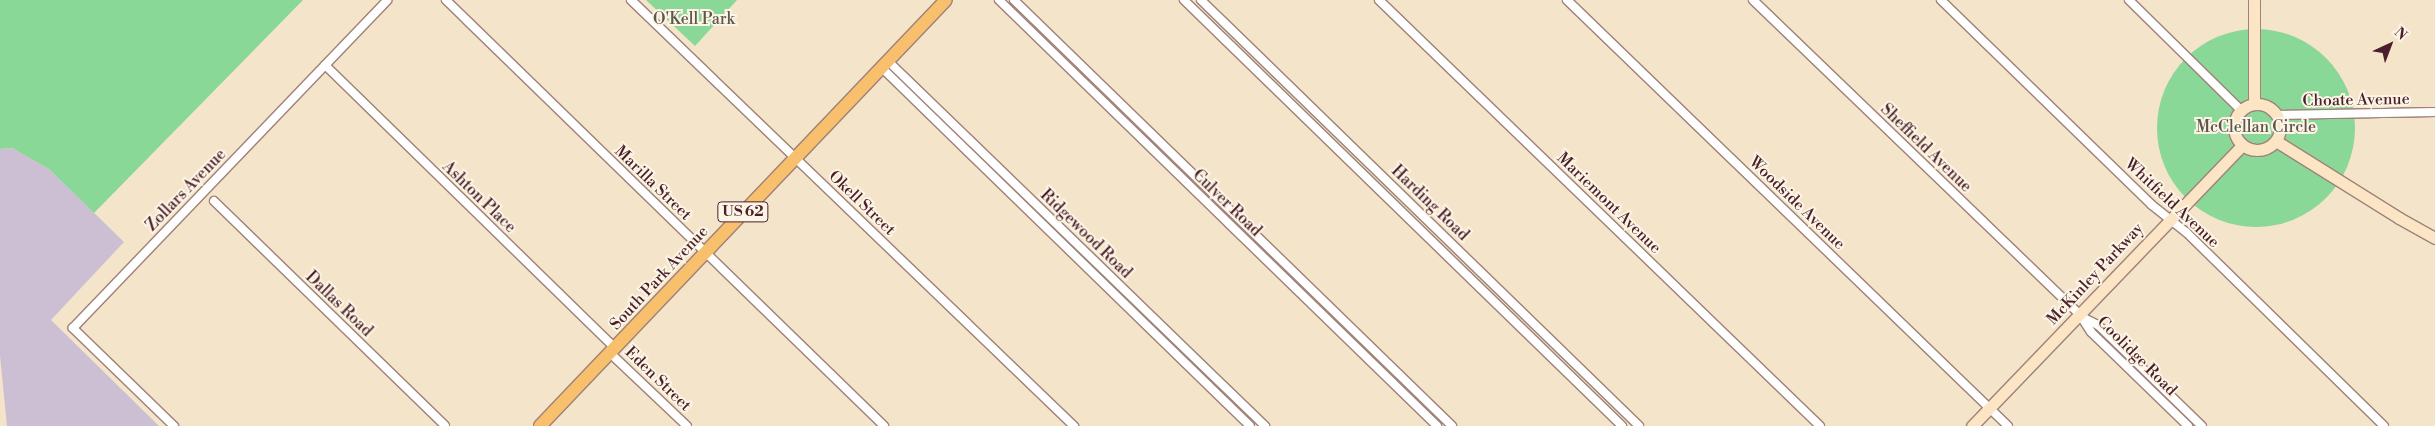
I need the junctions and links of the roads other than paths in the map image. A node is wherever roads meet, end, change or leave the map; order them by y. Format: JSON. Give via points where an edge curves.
{"nodes":[{"id":1,"x":387,"y":0,"type":"edge"},
{"id":2,"x":446,"y":0,"type":"edge"},
{"id":3,"x":631,"y":0,"type":"edge"},
{"id":4,"x":946,"y":0,"type":"edge"},
{"id":5,"x":999,"y":0,"type":"edge"},
{"id":6,"x":1014,"y":0,"type":"edge"},
{"id":7,"x":1184,"y":0,"type":"edge"},
{"id":8,"x":1202,"y":0,"type":"edge"},
{"id":9,"x":1379,"y":0,"type":"edge"},
{"id":10,"x":1567,"y":0,"type":"edge"},
{"id":11,"x":1753,"y":0,"type":"edge"},
{"id":12,"x":1941,"y":0,"type":"edge"},
{"id":13,"x":2129,"y":0,"type":"edge"},
{"id":14,"x":2254,"y":0,"type":"edge"},
{"id":15,"x":1243,"y":41,"type":"junction"},
{"id":16,"x":1234,"y":50,"type":"junction"},
{"id":17,"x":885,"y":64,"type":"junction"},
{"id":18,"x":325,"y":65,"type":"junction"},
{"id":19,"x":2254,"y":104,"type":"junction"},
{"id":20,"x":2241,"y":110,"type":"junction"},
{"id":21,"x":2435,"y":112,"type":"edge"},
{"id":22,"x":2277,"y":115,"type":"junction"},
{"id":23,"x":1324,"y":119,"type":"junction"},
{"id":24,"x":1315,"y":128,"type":"junction"},
{"id":25,"x":2276,"y":141,"type":"junction"},
{"id":26,"x":2242,"y":145,"type":"junction"},
{"id":27,"x":795,"y":158,"type":"junction"},
{"id":28,"x":1003,"y":173,"type":"junction"},
{"id":29,"x":997,"y":179,"type":"junction"},
{"id":30,"x":1401,"y":194,"type":"junction"},
{"id":31,"x":214,"y":201,"type":"dead end"},
{"id":32,"x":1392,"y":203,"type":"junction"},
{"id":33,"x":2170,"y":220,"type":"junction"},
{"id":34,"x":2435,"y":238,"type":"edge"},
{"id":35,"x":705,"y":253,"type":"junction"},
{"id":36,"x":1480,"y":271,"type":"junction"},
{"id":37,"x":1107,"y":273,"type":"junction"},
{"id":38,"x":1100,"y":280,"type":"junction"},
{"id":39,"x":1471,"y":280,"type":"junction"},
{"id":40,"x":2080,"y":315,"type":"junction"},
{"id":41,"x":1561,"y":349,"type":"junction"},
{"id":42,"x":613,"y":350,"type":"junction"},
{"id":43,"x":1552,"y":358,"type":"junction"},
{"id":44,"x":1207,"y":370,"type":"junction"},
{"id":45,"x":1200,"y":378,"type":"junction"},
{"id":46,"x":1990,"y":408,"type":"junction"},
{"id":47,"x":174,"y":426,"type":"edge"},
{"id":48,"x":445,"y":426,"type":"edge"},
{"id":49,"x":540,"y":426,"type":"edge"},
{"id":50,"x":687,"y":426,"type":"edge"},
{"id":51,"x":884,"y":426,"type":"edge"},
{"id":52,"x":1074,"y":426,"type":"edge"},
{"id":53,"x":1250,"y":426,"type":"edge"},
{"id":54,"x":1265,"y":426,"type":"edge"},
{"id":55,"x":1437,"y":426,"type":"edge"},
{"id":56,"x":1452,"y":426,"type":"edge"},
{"id":57,"x":1622,"y":426,"type":"edge"},
{"id":58,"x":1638,"y":426,"type":"edge"},
{"id":59,"x":1820,"y":426,"type":"edge"},
{"id":60,"x":1972,"y":426,"type":"edge"},
{"id":61,"x":2008,"y":426,"type":"edge"},
{"id":62,"x":2188,"y":426,"type":"edge"},
{"id":63,"x":2202,"y":426,"type":"edge"},
{"id":64,"x":2384,"y":426,"type":"edge"}],
"edges":[{"from":1,"to":18,"type":"street","name":"Zollars Avenue"},
{"from":2,"to":35,"type":"street","name":"Marilla Street"},
{"from":3,"to":27,"type":"street","name":"Okell Street"},
{"from":4,"to":17,"type":"main road","name":"South Park Avenue","number":"US 62"},
{"from":5,"to":55,"type":"street","name":"Culver Road"},
{"from":6,"to":56,"type":"street","name":"Culver Road"},
{"from":7,"to":16,"type":"street","name":"Harding Road"},
{"from":8,"to":15,"type":"street","name":"Harding Road"},
{"from":9,"to":59,"type":"street","name":"Mariemont Avenue"},
{"from":10,"to":46,"type":"street","name":"Woodside Avenue"},
{"from":11,"to":40,"type":"street","name":"Sheffield Avenue"},
{"from":12,"to":33,"type":"street","name":"Whitfield Avenue"},
{"from":13,"to":20,"type":"street"},
{"from":14,"to":19,"type":"street"},
{"from":15,"to":16,"type":"street"},
{"from":15,"to":23,"type":"street","name":"Harding Road"},
{"from":16,"to":24,"type":"street","name":"Harding Road"},
{"from":17,"to":27,"type":"main road","name":"South Park Avenue","number":"US 62"},
{"from":17,"to":28,"type":"street","name":"Ridgewood Road"},
{"from":17,"to":29,"type":"street","name":"Ridgewood Road"},
{"from":18,"to":42,"type":"street","name":"Ashton Place"},
{"from":18,"to":47,"type":"street","name":"Zollars Avenue","via":[[73,328]]},
{"from":19,"to":20,"type":"street"},
{"from":19,"to":22,"type":"street","via":[[2269,107]]},
{"from":20,"to":26,"type":"street","via":[[2234,127],[2236,138]]},
{"from":21,"to":22,"type":"street","name":"Choate Avenue"},
{"from":22,"to":25,"type":"street","via":[[2281,127]]},
{"from":23,"to":24,"type":"street"},
{"from":23,"to":30,"type":"street","name":"Harding Road"},
{"from":24,"to":32,"type":"street","name":"Harding Road"},
{"from":25,"to":26,"type":"street","via":[[2261,150],[2251,150]]},
{"from":25,"to":34,"type":"street"},
{"from":26,"to":33,"type":"street","name":"McKinley Parkway"},
{"from":27,"to":35,"type":"main road","name":"South Park Avenue","number":"US 62"},
{"from":27,"to":52,"type":"street","name":"Okell Street"},
{"from":28,"to":29,"type":"street"},
{"from":28,"to":37,"type":"street","name":"Ridgewood Road"},
{"from":29,"to":38,"type":"street","name":"Ridgewood Road"},
{"from":30,"to":32,"type":"street"},
{"from":30,"to":36,"type":"street","name":"Harding Road"},
{"from":31,"to":48,"type":"street","name":"Dallas Road"},
{"from":32,"to":39,"type":"street","name":"Harding Road"},
{"from":33,"to":40,"type":"street","name":"McKinley Parkway"},
{"from":33,"to":64,"type":"street","name":"Whitfield Avenue"},
{"from":35,"to":42,"type":"main road","name":"South Park Avenue","number":"US 62"},
{"from":35,"to":51,"type":"street","name":"Marilla Street"},
{"from":36,"to":39,"type":"street"},
{"from":36,"to":41,"type":"street","name":"Harding Road"},
{"from":37,"to":38,"type":"street"},
{"from":37,"to":44,"type":"street","name":"Ridgewood Road"},
{"from":38,"to":45,"type":"street","name":"Ridgewood Road"},
{"from":39,"to":43,"type":"street","name":"Harding Road"},
{"from":40,"to":46,"type":"street","name":"McKinley Parkway"},
{"from":40,"to":62,"type":"street","name":"Coolidge Road","via":[[2091,332]]},
{"from":40,"to":63,"type":"street","name":"Coolidge Road","via":[[2098,325]]},
{"from":41,"to":43,"type":"street"},
{"from":41,"to":58,"type":"street","name":"Harding Road"},
{"from":42,"to":49,"type":"main road","name":"South Park Avenue","number":"US 62"},
{"from":42,"to":50,"type":"street","name":"Eden Street"},
{"from":43,"to":57,"type":"street","name":"Harding Road"},
{"from":44,"to":45,"type":"street"},
{"from":44,"to":54,"type":"street","name":"Ridgewood Road"},
{"from":45,"to":53,"type":"street","name":"Ridgewood Road"},
{"from":46,"to":60,"type":"street","name":"McKinley Parkway"},
{"from":46,"to":61,"type":"street","name":"Woodside Avenue"}]}
